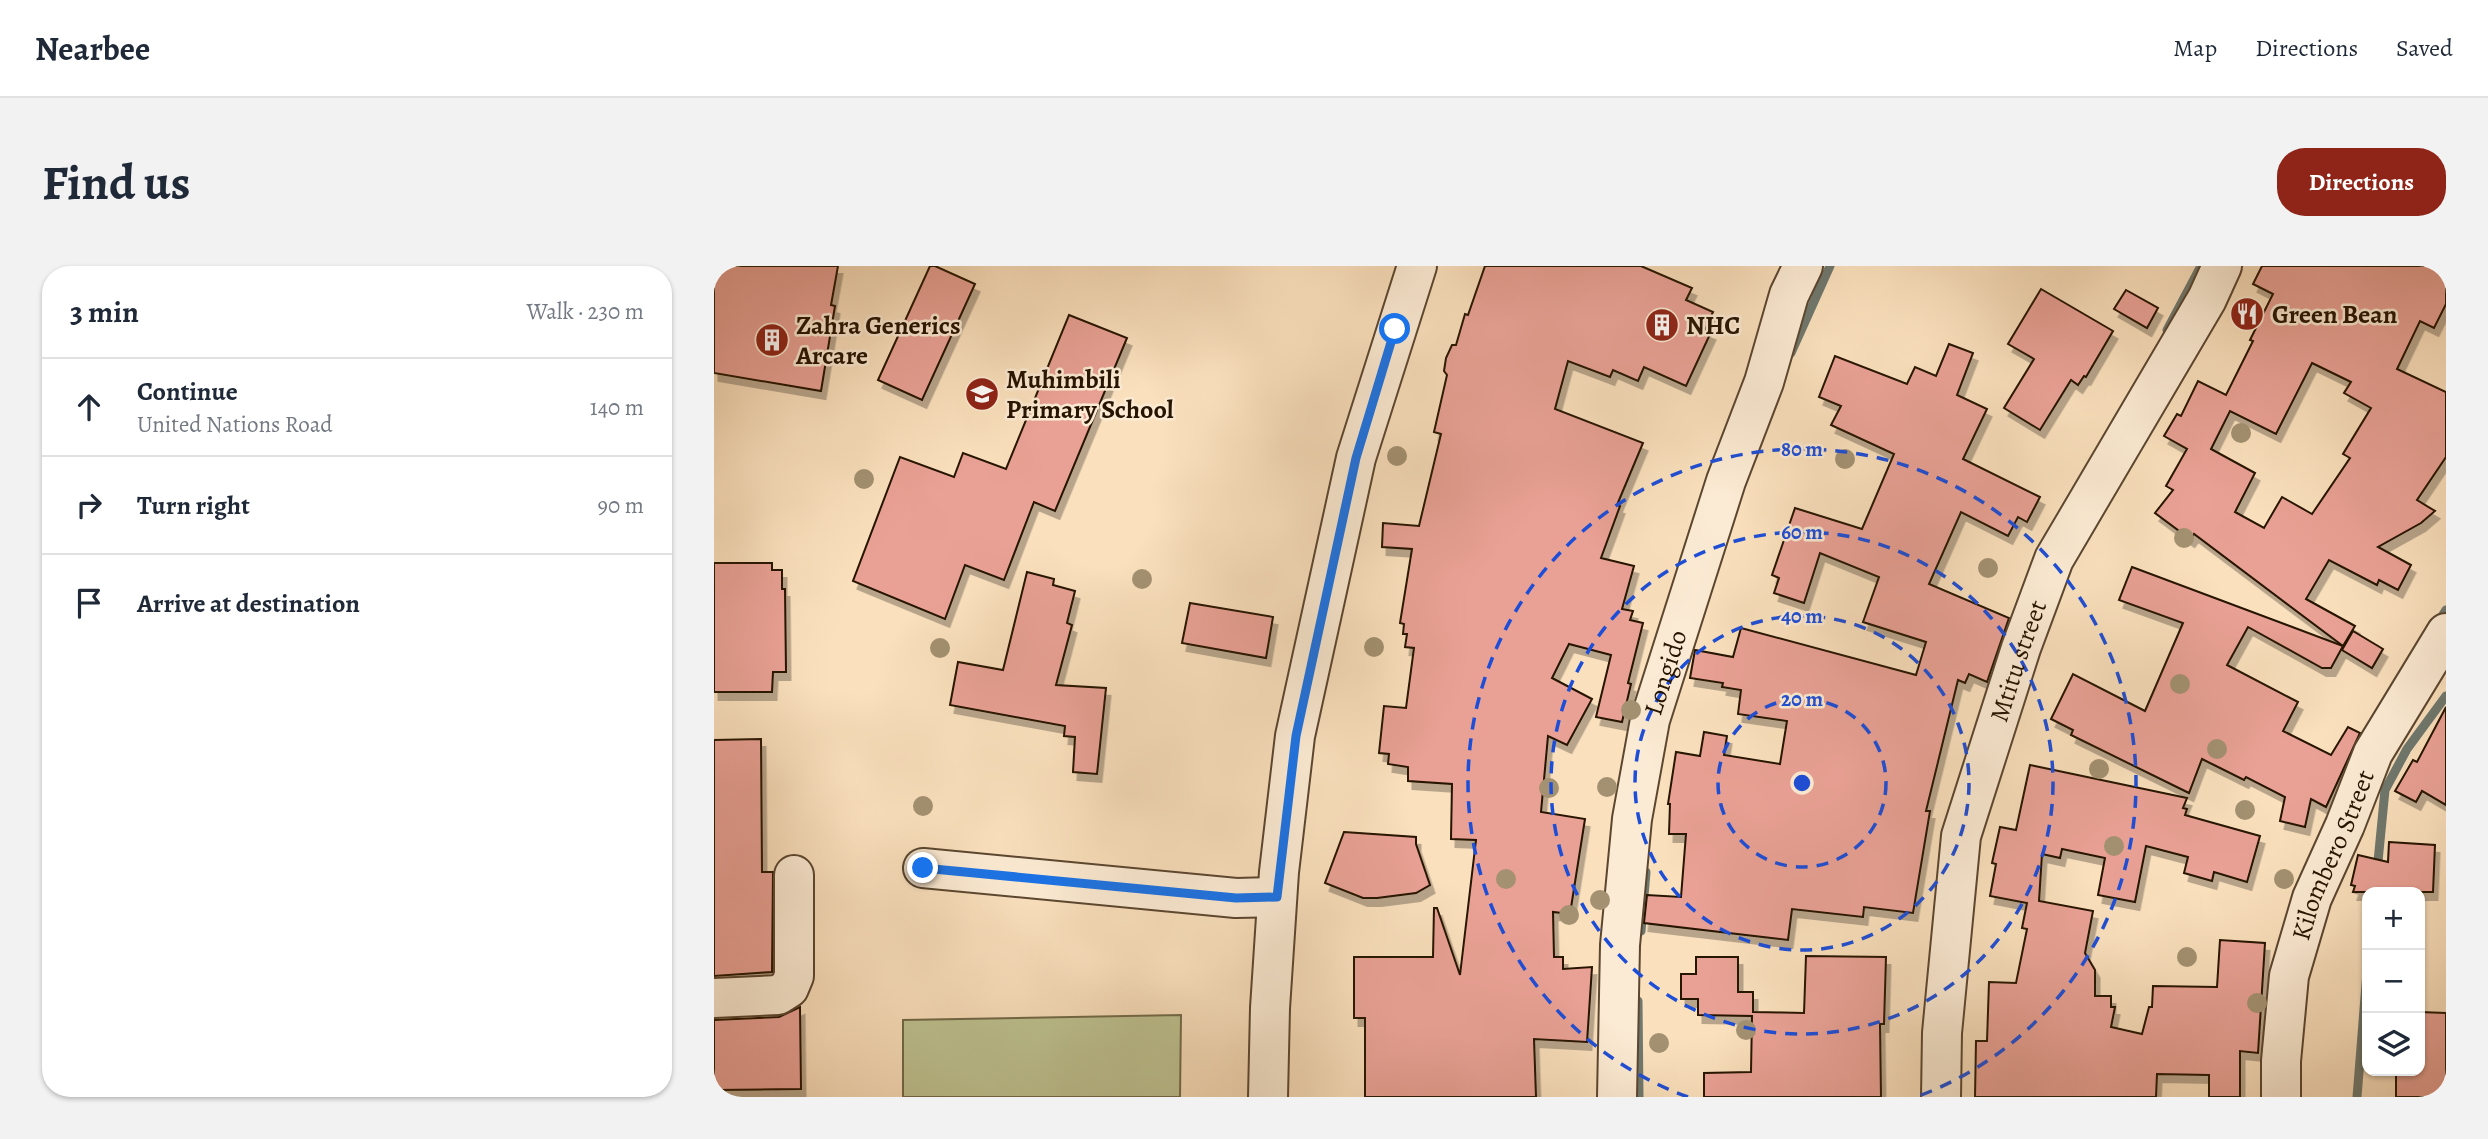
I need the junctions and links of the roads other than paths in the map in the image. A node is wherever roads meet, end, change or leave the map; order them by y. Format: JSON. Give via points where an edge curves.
{"nodes":[{"id":1,"x":1417,"y":266,"type":"edge"},
{"id":2,"x":1803,"y":266,"type":"edge"},
{"id":3,"x":2222,"y":266,"type":"edge"},
{"id":4,"x":2446,"y":633,"type":"edge"},
{"id":5,"x":923,"y":868,"type":"dead end"},
{"id":6,"x":794,"y":875,"type":"dead end"},
{"id":7,"x":1277,"y":897,"type":"junction"},
{"id":8,"x":714,"y":998,"type":"edge"},
{"id":9,"x":1268,"y":1097,"type":"edge"},
{"id":10,"x":1617,"y":1097,"type":"edge"},
{"id":11,"x":1941,"y":1097,"type":"edge"},
{"id":12,"x":2281,"y":1097,"type":"edge"}],
"edges":[{"from":1,"to":7,"type":"street","via":[[1353,471],[1296,736]]},
{"from":2,"to":10,"type":"street","name":"Longido","via":[[1788,295],[1764,382],[1726,481],[1650,720],[1632,819],[1620,945]]},
{"from":3,"to":11,"type":"street","name":"Mtitu street","via":[[2054,559],[2021,648],[1961,836],[1942,1033]]},
{"from":4,"to":12,"type":"street","name":"Kilombero Street","via":[[2374,753],[2312,898],[2290,976]]},
{"from":5,"to":7,"type":"street","via":[[1236,898]]},
{"from":6,"to":8,"type":"street","via":[[794,976],[789,988],[778,995]]},
{"from":7,"to":9,"type":"street"}]}
